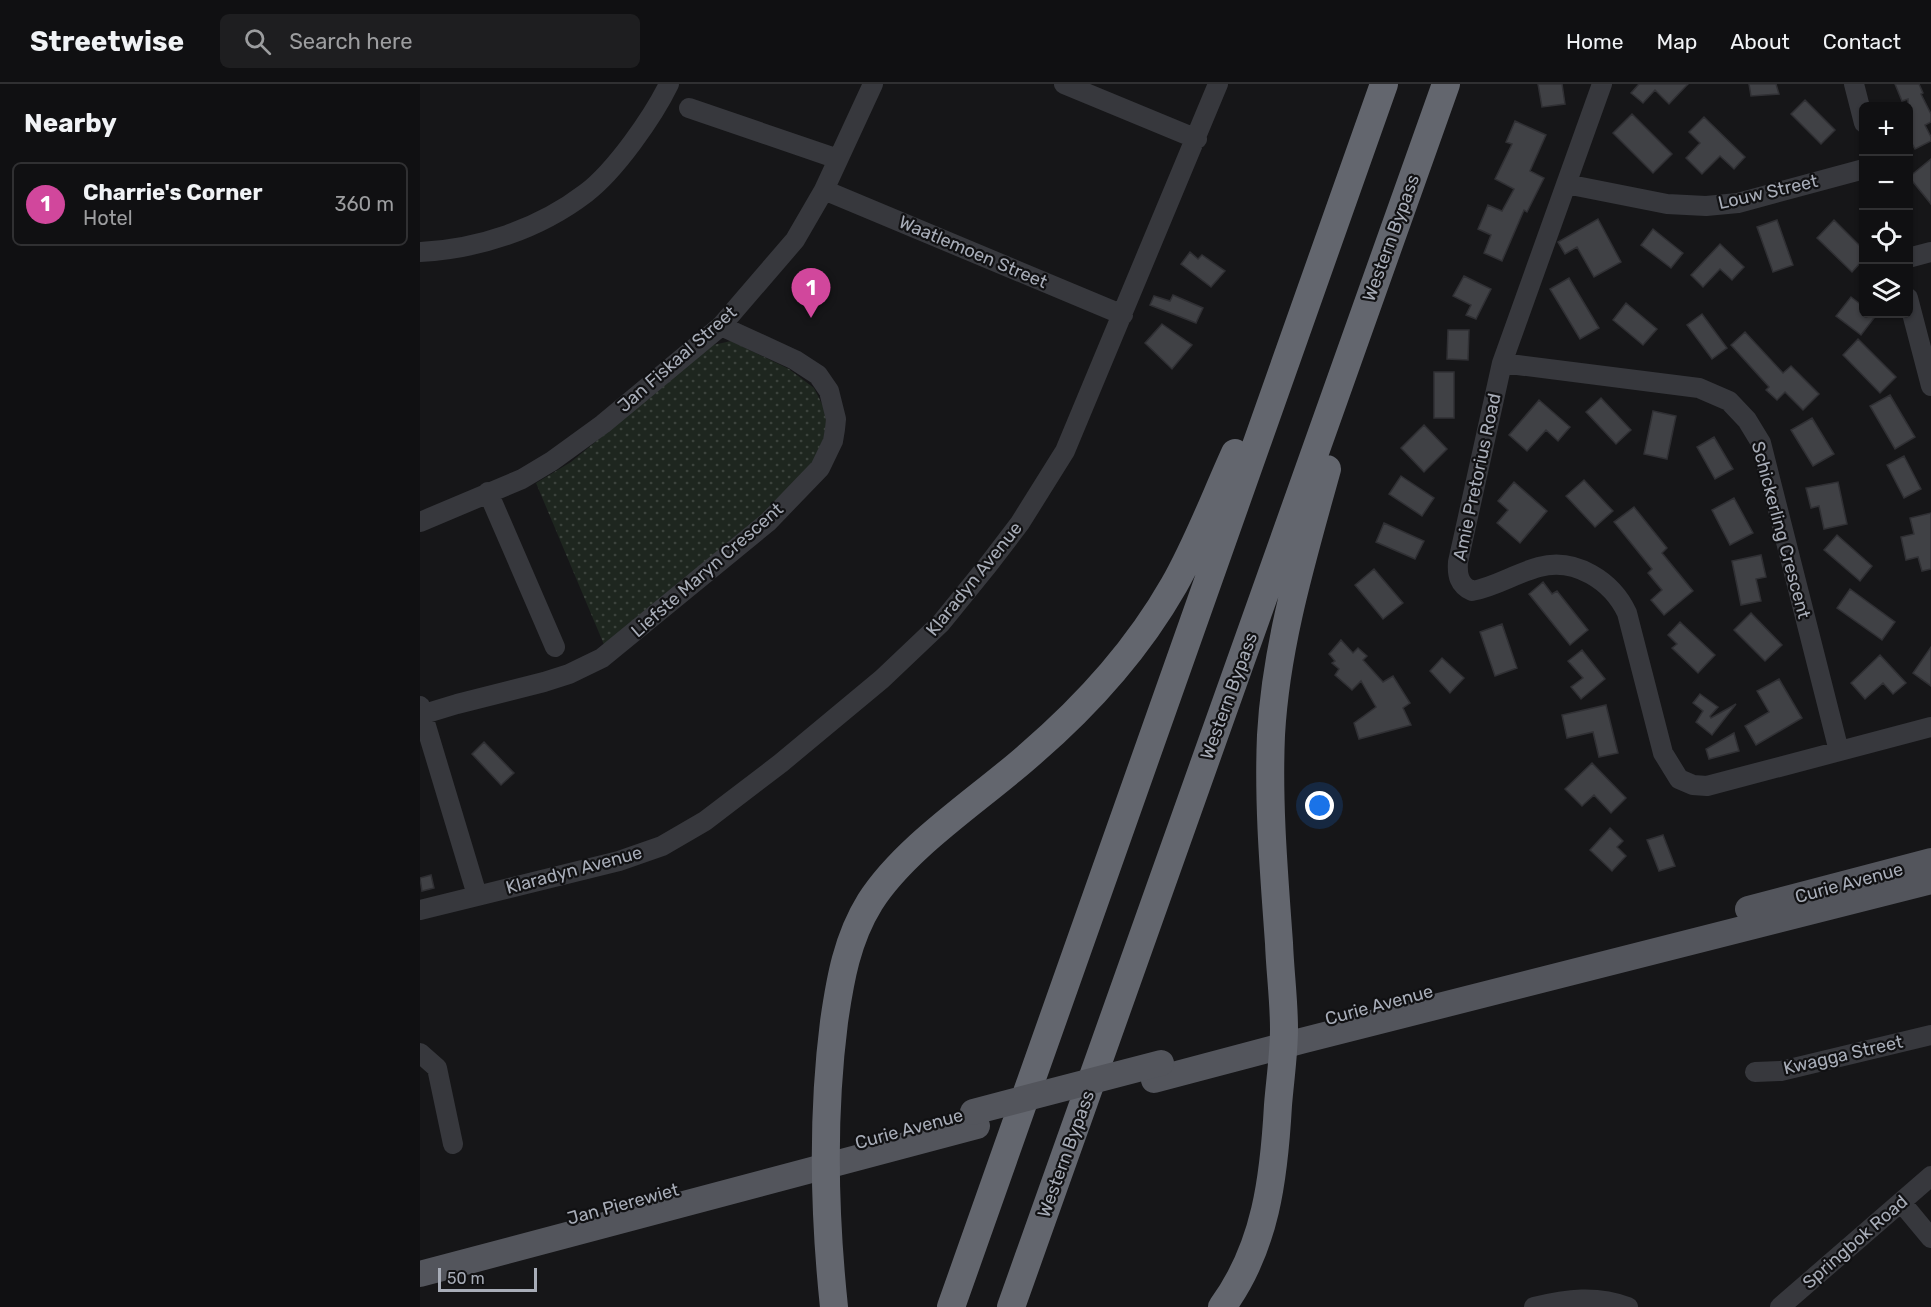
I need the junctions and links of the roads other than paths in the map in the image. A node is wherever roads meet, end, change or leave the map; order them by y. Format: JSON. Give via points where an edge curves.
{"nodes":[{"id":1,"x":669,"y":84,"type":"edge"},
{"id":2,"x":873,"y":84,"type":"edge"},
{"id":3,"x":1064,"y":84,"type":"edge"},
{"id":4,"x":1218,"y":84,"type":"edge"},
{"id":5,"x":1384,"y":84,"type":"edge"},
{"id":6,"x":1446,"y":84,"type":"edge"},
{"id":7,"x":1602,"y":84,"type":"edge"},
{"id":8,"x":1854,"y":84,"type":"edge"},
{"id":9,"x":1859,"y":106,"type":"edge"},
{"id":10,"x":689,"y":108,"type":"dead end"},
{"id":11,"x":1197,"y":139,"type":"junction"},
{"id":12,"x":838,"y":159,"type":"junction"},
{"id":13,"x":1859,"y":170,"type":"edge"},
{"id":14,"x":1566,"y":184,"type":"junction"},
{"id":15,"x":824,"y":190,"type":"junction"},
{"id":16,"x":1325,"y":248,"type":"junction"},
{"id":17,"x":420,"y":252,"type":"edge"},
{"id":18,"x":1931,"y":252,"type":"edge"},
{"id":19,"x":1913,"y":257,"type":"edge"},
{"id":20,"x":1123,"y":315,"type":"junction"},
{"id":21,"x":1913,"y":317,"type":"edge"},
{"id":22,"x":1361,"y":324,"type":"junction"},
{"id":23,"x":721,"y":326,"type":"junction"},
{"id":24,"x":1502,"y":363,"type":"junction"},
{"id":25,"x":1931,"y":386,"type":"edge"},
{"id":26,"x":488,"y":492,"type":"junction"},
{"id":27,"x":420,"y":522,"type":"edge"},
{"id":28,"x":555,"y":647,"type":"dead end"},
{"id":29,"x":422,"y":710,"type":"edge"},
{"id":30,"x":1931,"y":727,"type":"edge"},
{"id":31,"x":1839,"y":751,"type":"junction"},
{"id":32,"x":1931,"y":861,"type":"edge"},
{"id":33,"x":1931,"y":881,"type":"edge"},
{"id":34,"x":477,"y":895,"type":"junction"},
{"id":35,"x":420,"y":910,"type":"edge"},
{"id":36,"x":1931,"y":1035,"type":"edge"},
{"id":37,"x":1283,"y":1038,"type":"junction"},
{"id":38,"x":420,"y":1053,"type":"edge"},
{"id":39,"x":1755,"y":1072,"type":"dead end"},
{"id":40,"x":453,"y":1144,"type":"dead end"},
{"id":41,"x":826,"y":1158,"type":"junction"},
{"id":42,"x":1931,"y":1176,"type":"edge"},
{"id":43,"x":1901,"y":1202,"type":"junction"},
{"id":44,"x":1931,"y":1238,"type":"edge"},
{"id":45,"x":420,"y":1257,"type":"edge"},
{"id":46,"x":420,"y":1274,"type":"edge"},
{"id":47,"x":834,"y":1307,"type":"edge"},
{"id":48,"x":951,"y":1307,"type":"edge"},
{"id":49,"x":1011,"y":1307,"type":"edge"},
{"id":50,"x":1222,"y":1307,"type":"edge"},
{"id":51,"x":1534,"y":1307,"type":"edge"},
{"id":52,"x":1628,"y":1307,"type":"edge"},
{"id":53,"x":1780,"y":1307,"type":"edge"}],
"edges":[{"from":1,"to":17,"type":"street","via":[[634,138],[588,192],[548,217],[498,238]]},
{"from":2,"to":12,"type":"street","name":"Jan Fiskaal Street"},
{"from":3,"to":11,"type":"street"},
{"from":4,"to":11,"type":"street","name":"Klaradyn Avenue"},
{"from":5,"to":16,"type":"highway"},
{"from":6,"to":22,"type":"highway","name":"Western Bypass"},
{"from":7,"to":14,"type":"street","name":"Amie Pretorius Road"},
{"from":8,"to":9,"type":"street"},
{"from":10,"to":12,"type":"street"},
{"from":11,"to":20,"type":"street","name":"Klaradyn Avenue"},
{"from":12,"to":15,"type":"street","name":"Jan Fiskaal Street"},
{"from":13,"to":14,"type":"street","name":"Louw Street","via":[[1738,203],[1706,206],[1667,204]]},
{"from":14,"to":24,"type":"street","name":"Amie Pretorius Road"},
{"from":15,"to":20,"type":"street","name":"Waatlemoen Street"},
{"from":15,"to":23,"type":"street","name":"Jan Fiskaal Street","via":[[795,240]]},
{"from":16,"to":41,"type":"highway","via":[[1174,585],[1138,639],[1069,718],[891,873],[869,903],[840,978],[828,1067]]},
{"from":16,"to":48,"type":"highway"},
{"from":18,"to":19,"type":"street"},
{"from":20,"to":34,"type":"street","name":"Klaradyn Avenue","via":[[1065,451],[1020,523],[941,623],[882,679],[714,814],[662,846],[619,861]]},
{"from":21,"to":25,"type":"street"},
{"from":22,"to":37,"type":"highway","via":[[1289,610],[1271,732],[1270,798]]},
{"from":22,"to":49,"type":"highway","name":"Western Bypass"},
{"from":23,"to":26,"type":"street","name":"Jan Fiskaal Street","via":[[567,450],[522,479]]},
{"from":23,"to":29,"type":"street","name":"Liefste Maryn Crescent","via":[[795,360],[818,375],[829,391],[836,419],[833,441],[820,468],[768,522],[603,658],[569,674]]},
{"from":24,"to":31,"type":"street","name":"Schickerling Crescent","via":[[1699,388],[1729,401],[1747,420],[1761,443]]},
{"from":24,"to":31,"type":"street","name":"Amie Pretorius Road","via":[[1458,562],[1459,580],[1465,587],[1472,591],[1482,589],[1540,566],[1568,566],[1604,582],[1627,613],[1663,753],[1679,779],[1707,786]]},
{"from":26,"to":27,"type":"street","name":"Jan Fiskaal Street"},
{"from":26,"to":28,"type":"street"},
{"from":29,"to":34,"type":"street"},
{"from":30,"to":31,"type":"street","name":"Amie Pretorius Road"},
{"from":32,"to":37,"type":"main road","name":"Curie Avenue"},
{"from":33,"to":37,"type":"main road","name":"Curie Avenue"},
{"from":34,"to":35,"type":"street","name":"Klaradyn Avenue"},
{"from":36,"to":39,"type":"street","name":"Kwagga Street","via":[[1781,1071]]},
{"from":37,"to":41,"type":"main road","name":"Curie Avenue"},
{"from":37,"to":50,"type":"highway","via":[[1276,1148],[1265,1217],[1243,1274]]},
{"from":38,"to":40,"type":"street","via":[[437,1068]]},
{"from":41,"to":45,"type":"main road","name":"Jan Pierewiet"},
{"from":41,"to":46,"type":"main road","name":"Jan Pierewiet"},
{"from":41,"to":47,"type":"highway","via":[[827,1246]]},
{"from":42,"to":43,"type":"street","name":"Springbok Road"},
{"from":43,"to":44,"type":"street"},
{"from":43,"to":53,"type":"street","name":"Springbok Road"},
{"from":51,"to":52,"type":"street","via":[[1580,1299],[1608,1300]]}]}
